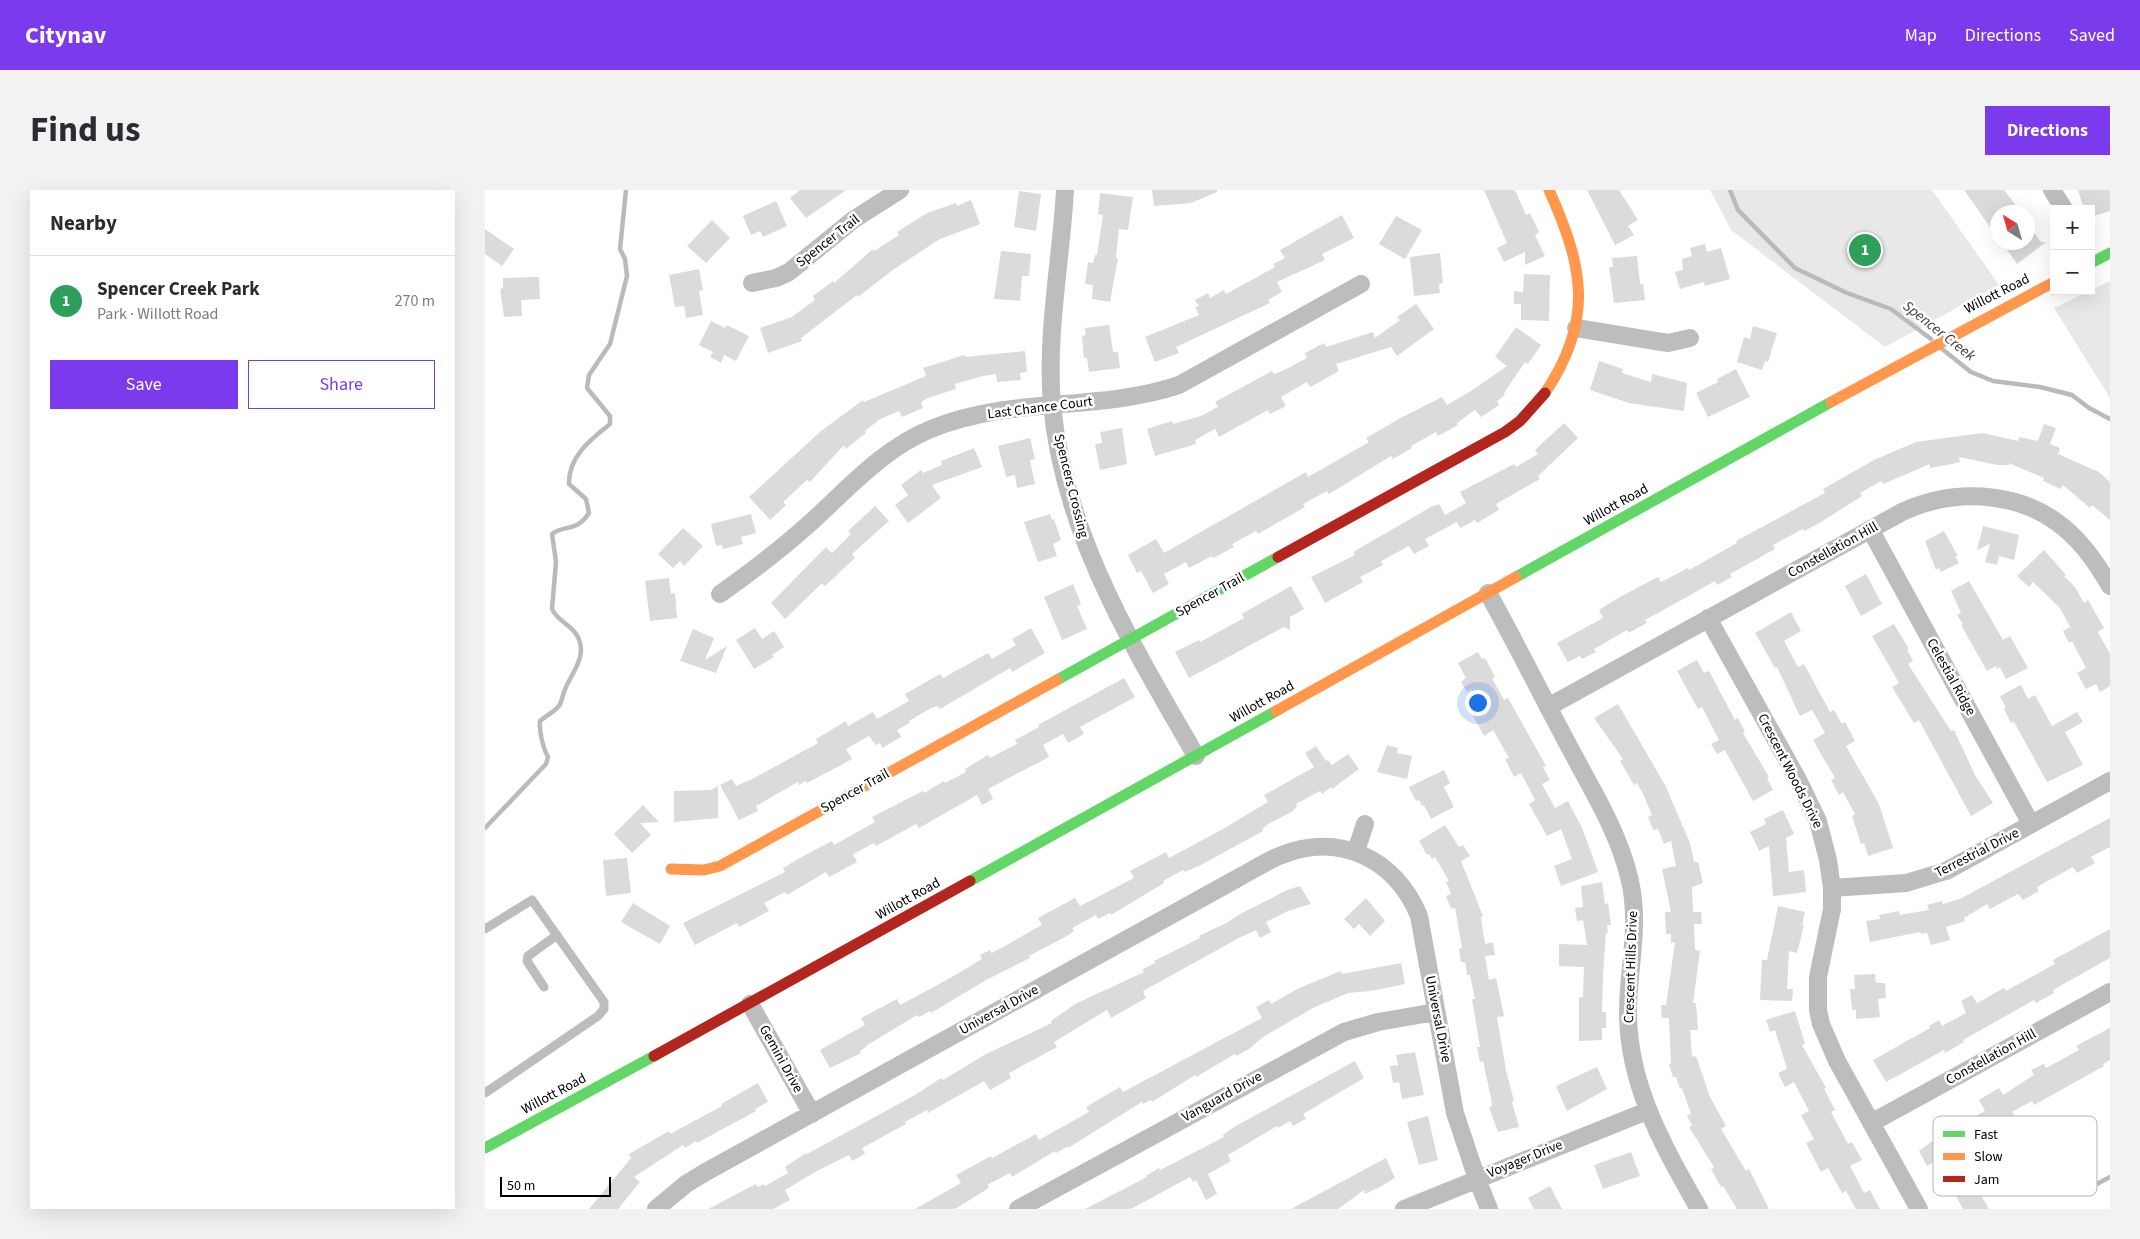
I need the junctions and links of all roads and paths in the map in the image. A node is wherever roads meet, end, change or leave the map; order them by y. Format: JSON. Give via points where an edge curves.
{"nodes":[{"id":1,"x":900,"y":190,"type":"edge"},
{"id":2,"x":1065,"y":190,"type":"edge"},
{"id":3,"x":1549,"y":190,"type":"edge"},
{"id":4,"x":2052,"y":190,"type":"edge"},
{"id":5,"x":2061,"y":205,"type":"edge"},
{"id":6,"x":2110,"y":253,"type":"edge"},
{"id":7,"x":2095,"y":260,"type":"edge"},
{"id":8,"x":751,"y":283,"type":"dead end"},
{"id":9,"x":1361,"y":284,"type":"dead end"},
{"id":10,"x":2050,"y":284,"type":"edge"},
{"id":11,"x":1576,"y":328,"type":"junction"},
{"id":12,"x":1689,"y":338,"type":"dead end"},
{"id":13,"x":1052,"y":405,"type":"junction"},
{"id":14,"x":1870,"y":529,"type":"junction"},
{"id":15,"x":2110,"y":586,"type":"edge"},
{"id":16,"x":1488,"y":593,"type":"junction"},
{"id":17,"x":720,"y":594,"type":"dead end"},
{"id":18,"x":1708,"y":618,"type":"junction"},
{"id":19,"x":1131,"y":639,"type":"junction"},
{"id":20,"x":1548,"y":707,"type":"junction"},
{"id":21,"x":1196,"y":756,"type":"junction"},
{"id":22,"x":2110,"y":781,"type":"edge"},
{"id":23,"x":1365,"y":824,"type":"dead end"},
{"id":24,"x":2031,"y":824,"type":"junction"},
{"id":25,"x":1355,"y":851,"type":"junction"},
{"id":26,"x":671,"y":869,"type":"dead end"},
{"id":27,"x":1832,"y":888,"type":"junction"},
{"id":28,"x":485,"y":930,"type":"edge"},
{"id":29,"x":557,"y":935,"type":"junction"},
{"id":30,"x":544,"y":986,"type":"dead end"},
{"id":31,"x":2110,"y":992,"type":"edge"},
{"id":32,"x":750,"y":1004,"type":"junction"},
{"id":33,"x":1437,"y":1012,"type":"junction"},
{"id":34,"x":485,"y":1093,"type":"edge"},
{"id":35,"x":1647,"y":1111,"type":"junction"},
{"id":36,"x":812,"y":1114,"type":"junction"},
{"id":37,"x":1871,"y":1123,"type":"junction"},
{"id":38,"x":486,"y":1144,"type":"edge"},
{"id":39,"x":1477,"y":1179,"type":"junction"},
{"id":40,"x":656,"y":1209,"type":"edge"},
{"id":41,"x":1018,"y":1209,"type":"edge"},
{"id":42,"x":1404,"y":1209,"type":"edge"},
{"id":43,"x":1489,"y":1209,"type":"edge"},
{"id":44,"x":1699,"y":1209,"type":"edge"},
{"id":45,"x":1919,"y":1209,"type":"edge"}],
"edges":[{"from":1,"to":8,"type":"street","name":"Spencer Trail","via":[[853,220],[789,272]]},
{"from":2,"to":13,"type":"street","name":"Spencers Crossing","via":[[1053,303]]},
{"from":3,"to":11,"type":"main road","name":"Spencer Trail","via":[[1565,226],[1579,281]]},
{"from":4,"to":5,"type":"street"},
{"from":6,"to":7,"type":"main road"},
{"from":9,"to":13,"type":"street","name":"Last Chance Court","via":[[1179,385],[1128,398]]},
{"from":10,"to":16,"type":"main road","name":"Willott Road","via":[[1911,357]]},
{"from":11,"to":12,"type":"street","via":[[1668,343]]},
{"from":11,"to":19,"type":"main road","name":"Spencer Trail","via":[[1566,357],[1541,399],[1504,432]]},
{"from":13,"to":17,"type":"street","name":"Last Chance Court","via":[[1018,408],[955,421],[907,441],[866,470],[781,548]]},
{"from":13,"to":19,"type":"street","name":"Spencers Crossing","via":[[1063,468],[1080,531],[1105,590]]},
{"from":14,"to":15,"type":"street","name":"Constellation Hill","via":[[1923,502],[1943,497],[1985,496],[2004,500],[2041,514],[2075,537]]},
{"from":14,"to":18,"type":"street","name":"Constellation Hill"},
{"from":14,"to":24,"type":"street","name":"Celestial Ridge"},
{"from":16,"to":20,"type":"street","name":"Crescent Hills Drive"},
{"from":16,"to":21,"type":"main road","name":"Willott Road"},
{"from":18,"to":20,"type":"street","name":"Constellation Hill"},
{"from":18,"to":27,"type":"street","name":"Crescent Woods Drive","via":[[1818,821]]},
{"from":19,"to":21,"type":"street","name":"Spencers Crossing"},
{"from":19,"to":26,"type":"main road","name":"Spencer Trail","via":[[719,866],[705,870]]},
{"from":20,"to":35,"type":"street","name":"Crescent Hills Drive","via":[[1615,834],[1630,880],[1635,929],[1629,1037]]},
{"from":21,"to":32,"type":"main road","name":"Willott Road"},
{"from":22,"to":24,"type":"street","name":"Terrestrial Drive"},
{"from":23,"to":25,"type":"street"},
{"from":24,"to":27,"type":"street","name":"Terrestrial Drive","via":[[1946,871],[1925,879],[1884,886]]},
{"from":25,"to":33,"type":"street","name":"Universal Drive","via":[[1390,872],[1412,900],[1419,916]]},
{"from":25,"to":36,"type":"street","name":"Universal Drive","via":[[1328,847],[1279,856]]},
{"from":27,"to":37,"type":"street","name":"Crescent Woods Drive","via":[[1832,910],[1818,978],[1818,1010],[1826,1040]]},
{"from":28,"to":29,"type":"lane","via":[[532,900]]},
{"from":29,"to":30,"type":"lane","via":[[528,956],[529,966]]},
{"from":29,"to":34,"type":"lane","via":[[604,1002],[604,1009]]},
{"from":31,"to":37,"type":"street","name":"Constellation Hill"},
{"from":32,"to":36,"type":"street","name":"Gemini Drive"},
{"from":32,"to":38,"type":"main road","name":"Willott Road"},
{"from":33,"to":39,"type":"street","name":"Universal Drive","via":[[1455,1113]]},
{"from":33,"to":41,"type":"street","name":"Vanguard Drive","via":[[1378,1022],[1344,1032]]},
{"from":35,"to":39,"type":"street","name":"Voyager Drive"},
{"from":35,"to":44,"type":"street","name":"Crescent Hills Drive"},
{"from":36,"to":40,"type":"street","name":"Universal Drive","via":[[698,1177]]},
{"from":37,"to":45,"type":"street","name":"Crescent Woods Drive"},
{"from":39,"to":42,"type":"street","name":"Voyager Drive"},
{"from":39,"to":43,"type":"street","name":"Universal Drive"}]}
